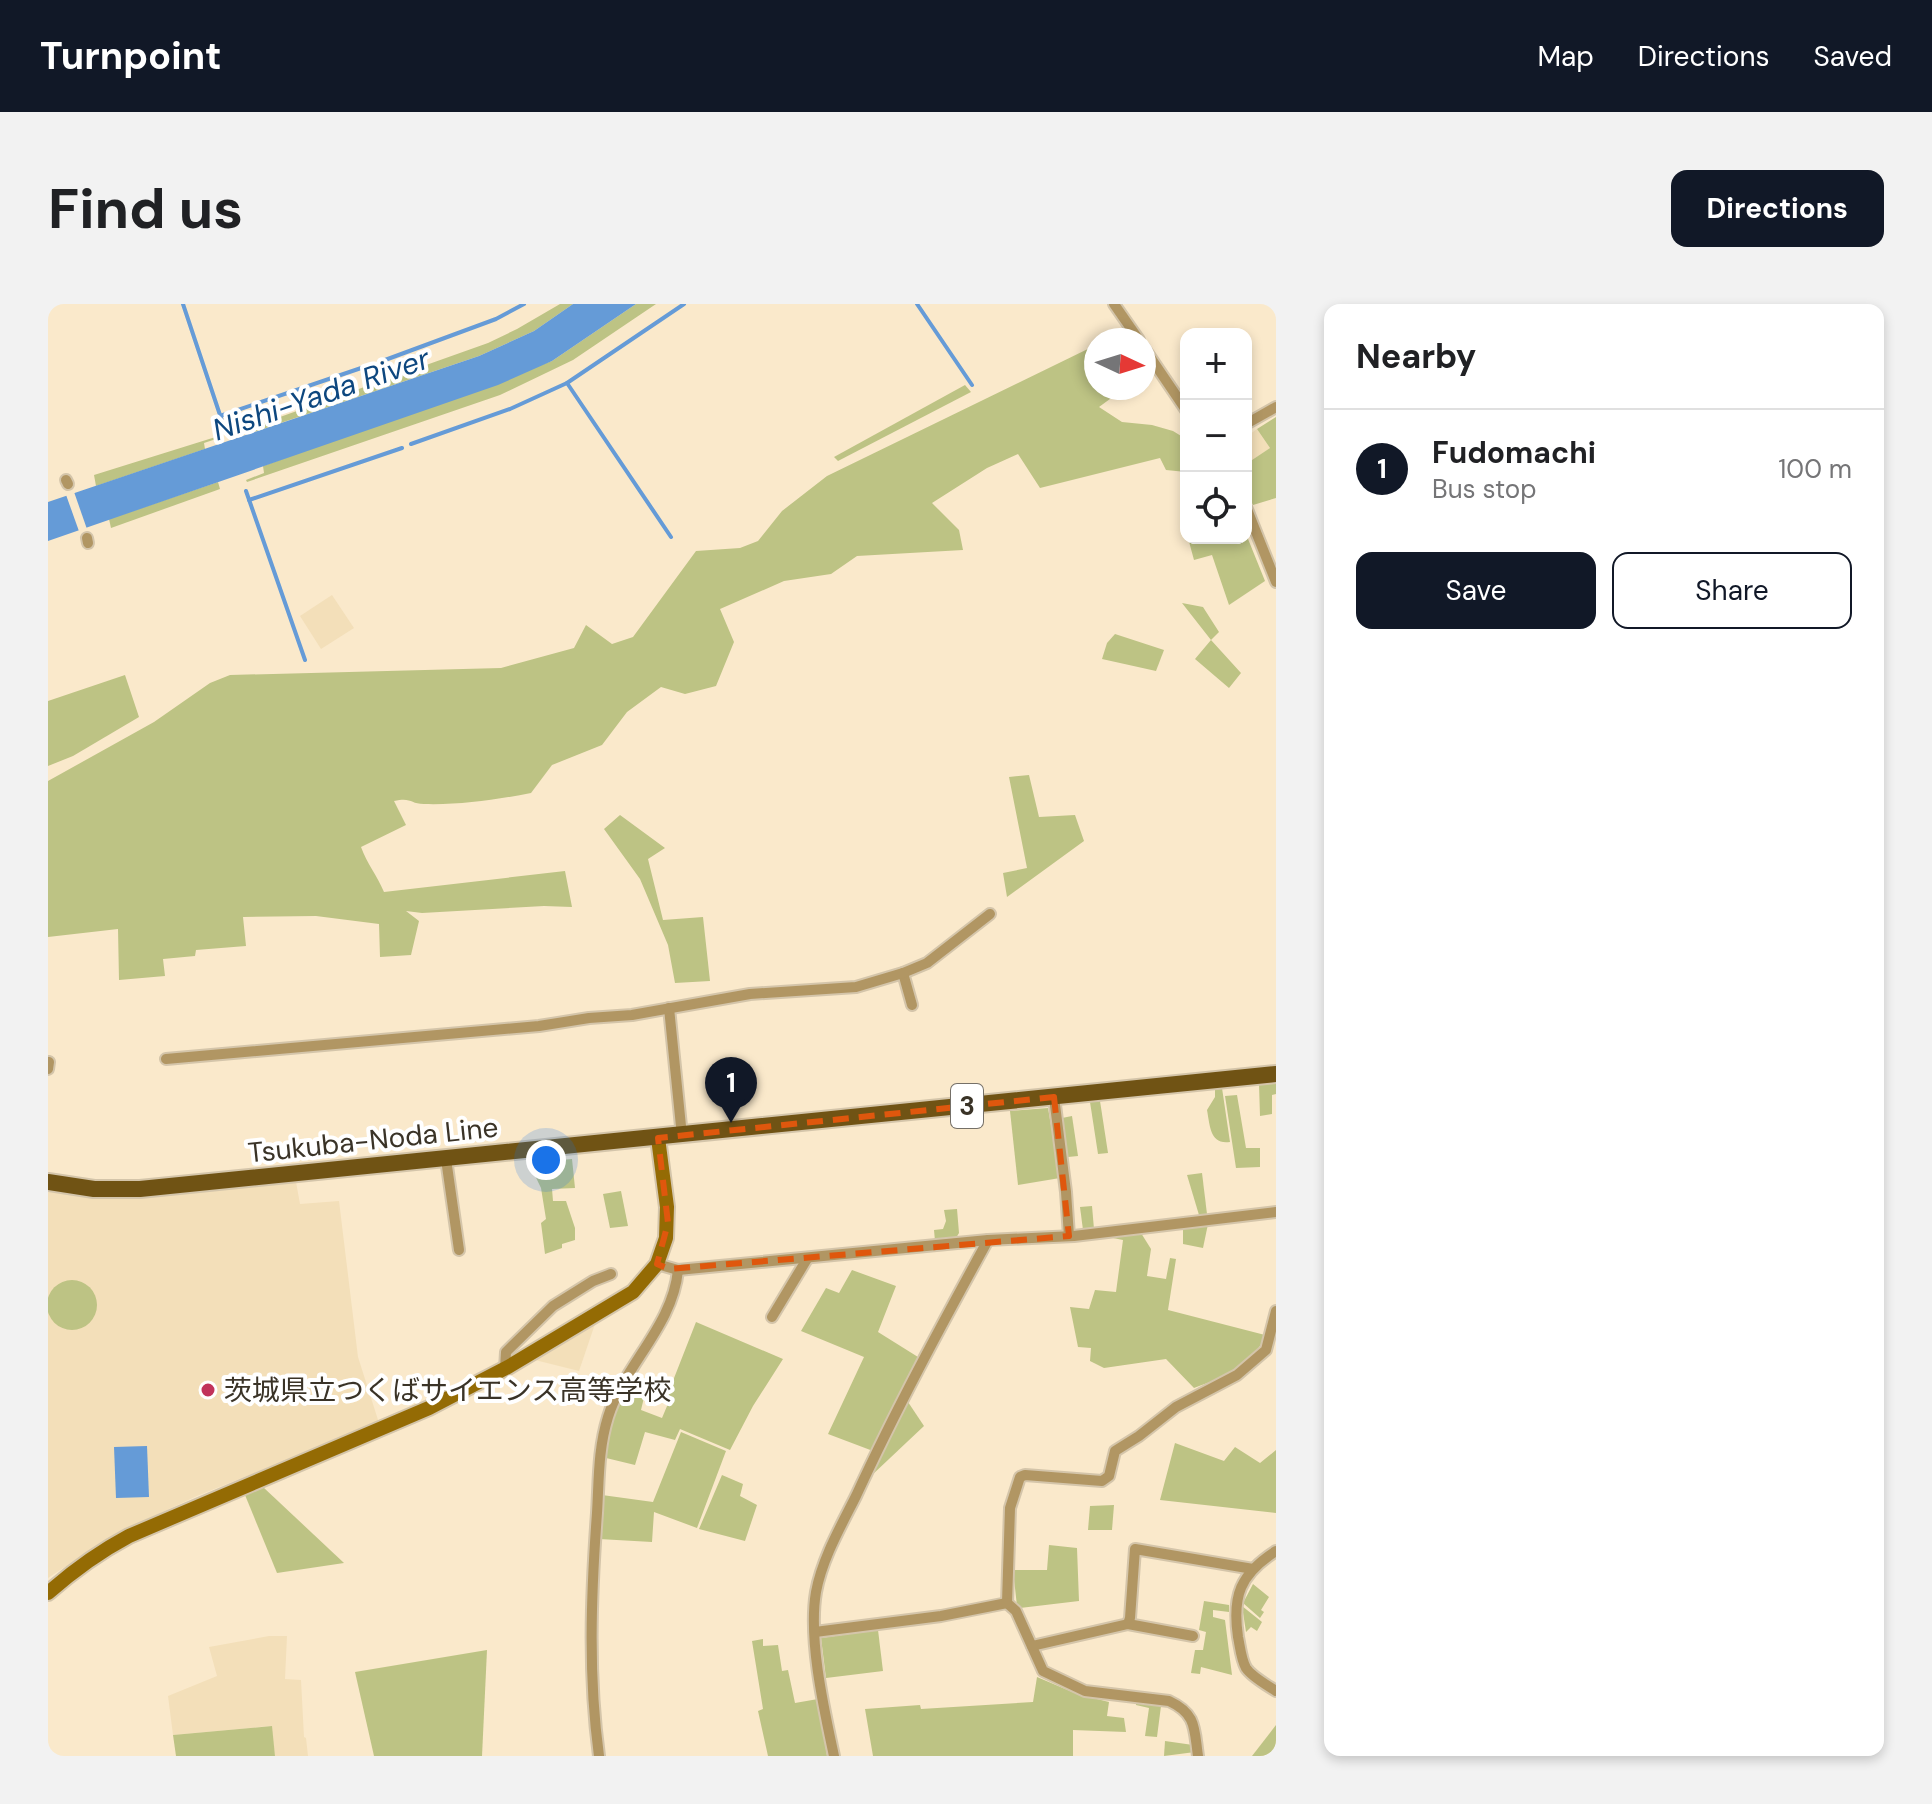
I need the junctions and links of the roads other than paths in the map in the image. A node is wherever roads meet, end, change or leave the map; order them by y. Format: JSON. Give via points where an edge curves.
{"nodes":[{"id":1,"x":1114,"y":304,"type":"edge"},
{"id":2,"x":1131,"y":328,"type":"edge"},
{"id":3,"x":1156,"y":366,"type":"edge"},
{"id":4,"x":1180,"y":401,"type":"edge"},
{"id":5,"x":1276,"y":407,"type":"edge"},
{"id":6,"x":1252,"y":421,"type":"edge"},
{"id":7,"x":1252,"y":522,"type":"edge"},
{"id":8,"x":1276,"y":582,"type":"edge"},
{"id":9,"x":990,"y":914,"type":"dead end"},
{"id":10,"x":903,"y":973,"type":"junction"},
{"id":11,"x":912,"y":1005,"type":"dead end"},
{"id":12,"x":669,"y":1008,"type":"junction"},
{"id":13,"x":166,"y":1059,"type":"dead end"},
{"id":14,"x":1276,"y":1074,"type":"edge"},
{"id":15,"x":1054,"y":1097,"type":"junction"},
{"id":16,"x":682,"y":1136,"type":"junction"},
{"id":17,"x":658,"y":1138,"type":"junction"},
{"id":18,"x":446,"y":1159,"type":"junction"},
{"id":19,"x":48,"y":1182,"type":"edge"},
{"id":20,"x":1276,"y":1212,"type":"edge"},
{"id":21,"x":1069,"y":1236,"type":"junction"},
{"id":22,"x":988,"y":1240,"type":"junction"},
{"id":23,"x":459,"y":1250,"type":"dead end"},
{"id":24,"x":807,"y":1259,"type":"junction"},
{"id":25,"x":657,"y":1264,"type":"junction"},
{"id":26,"x":678,"y":1270,"type":"junction"},
{"id":27,"x":611,"y":1274,"type":"dead end"},
{"id":28,"x":1276,"y":1311,"type":"edge"},
{"id":29,"x":772,"y":1317,"type":"dead end"},
{"id":30,"x":1271,"y":1352,"type":"edge"},
{"id":31,"x":505,"y":1369,"type":"junction"},
{"id":32,"x":1276,"y":1551,"type":"edge"},
{"id":33,"x":1253,"y":1569,"type":"junction"},
{"id":34,"x":48,"y":1593,"type":"edge"},
{"id":35,"x":1007,"y":1603,"type":"junction"},
{"id":36,"x":1128,"y":1624,"type":"junction"},
{"id":37,"x":815,"y":1632,"type":"junction"},
{"id":38,"x":1193,"y":1636,"type":"dead end"},
{"id":39,"x":1032,"y":1646,"type":"junction"},
{"id":40,"x":1276,"y":1691,"type":"edge"},
{"id":41,"x":599,"y":1756,"type":"edge"},
{"id":42,"x":834,"y":1756,"type":"edge"},
{"id":43,"x":1198,"y":1756,"type":"edge"}],
"edges":[{"from":1,"to":2,"type":"street"},
{"from":3,"to":4,"type":"street"},
{"from":5,"to":6,"type":"street"},
{"from":7,"to":8,"type":"street"},
{"from":9,"to":10,"type":"street","via":[[943,953]]},
{"from":10,"to":11,"type":"street"},
{"from":10,"to":12,"type":"street","via":[[856,987],[750,994]]},
{"from":12,"to":13,"type":"street","via":[[539,1026]]},
{"from":12,"to":16,"type":"street"},
{"from":14,"to":15,"type":"main road","name":"Tsukuba-Noda Line","number":"3"},
{"from":15,"to":16,"type":"main road","name":"Tsukuba-Noda Line","number":"3"},
{"from":15,"to":21,"type":"street"},
{"from":16,"to":17,"type":"main road","name":"Tsukuba-Noda Line","number":"3"},
{"from":17,"to":18,"type":"main road","name":"Tsukuba-Noda Line","number":"3"},
{"from":17,"to":25,"type":"main road","via":[[668,1223]]},
{"from":18,"to":19,"type":"main road","name":"Tsukuba-Noda Line","number":"3","via":[[140,1189]]},
{"from":18,"to":23,"type":"street"},
{"from":20,"to":21,"type":"street"},
{"from":21,"to":22,"type":"street"},
{"from":22,"to":24,"type":"street"},
{"from":22,"to":37,"type":"street","via":[[826,1560],[816,1589]]},
{"from":24,"to":26,"type":"street"},
{"from":24,"to":29,"type":"street"},
{"from":25,"to":26,"type":"street"},
{"from":25,"to":31,"type":"main road","via":[[633,1292]]},
{"from":26,"to":41,"type":"street","via":[[665,1314],[616,1395],[598,1461],[589,1631]]},
{"from":27,"to":31,"type":"street","via":[[553,1306],[506,1352]]},
{"from":28,"to":30,"type":"street"},
{"from":30,"to":35,"type":"street","via":[[1176,1407],[1115,1451],[1109,1476],[1102,1481],[1020,1477],[1010,1508]]},
{"from":31,"to":34,"type":"main road","via":[[429,1408],[129,1536],[89,1559]]},
{"from":32,"to":33,"type":"street"},
{"from":33,"to":36,"type":"street","via":[[1135,1549]]},
{"from":33,"to":40,"type":"street","via":[[1235,1603],[1241,1653],[1246,1669]]},
{"from":35,"to":37,"type":"street"},
{"from":35,"to":39,"type":"street"},
{"from":36,"to":38,"type":"street"},
{"from":36,"to":39,"type":"street"},
{"from":37,"to":42,"type":"street"},
{"from":39,"to":43,"type":"street","via":[[1043,1671],[1060,1681],[1085,1691],[1181,1707],[1193,1722]]}]}
